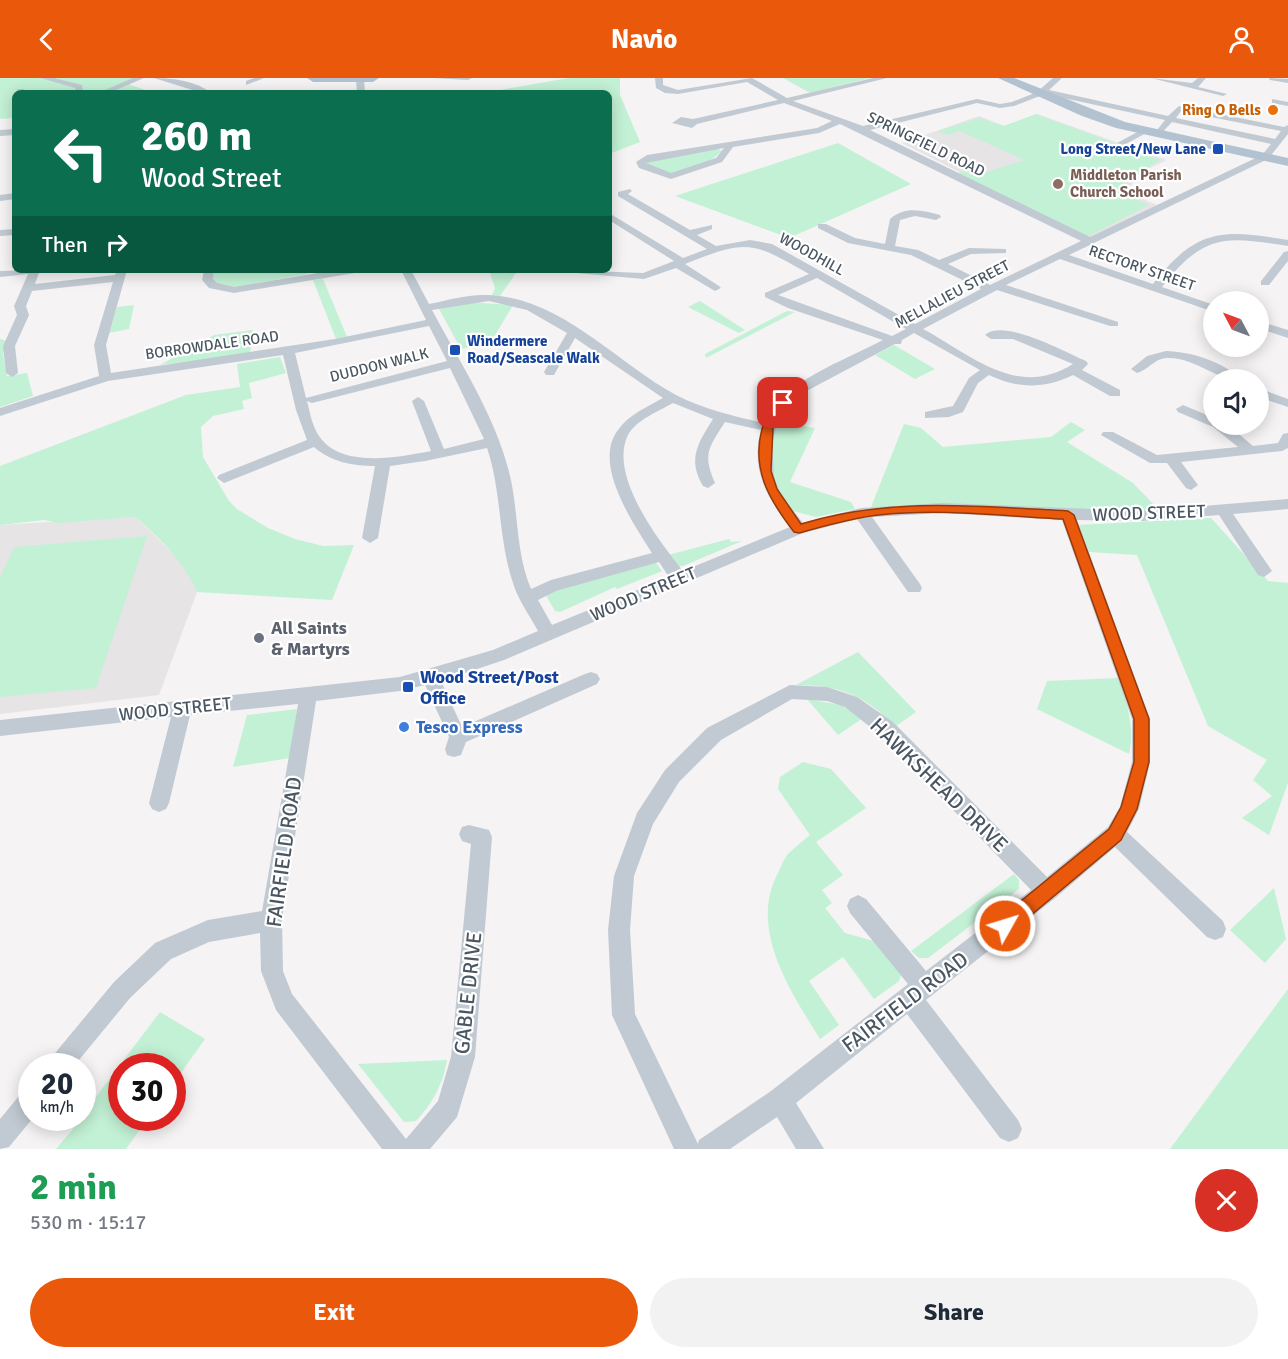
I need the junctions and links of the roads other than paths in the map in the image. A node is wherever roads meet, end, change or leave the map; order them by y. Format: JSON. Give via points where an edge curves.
{"nodes":[{"id":1,"x":45,"y":78,"type":"edge"},
{"id":2,"x":140,"y":78,"type":"edge"},
{"id":3,"x":158,"y":78,"type":"edge"},
{"id":4,"x":260,"y":78,"type":"edge"},
{"id":5,"x":313,"y":78,"type":"edge"},
{"id":6,"x":374,"y":78,"type":"edge"},
{"id":7,"x":437,"y":78,"type":"edge"},
{"id":8,"x":468,"y":78,"type":"edge"},
{"id":9,"x":659,"y":78,"type":"edge"},
{"id":10,"x":883,"y":78,"type":"edge"},
{"id":11,"x":1004,"y":78,"type":"edge"},
{"id":12,"x":1058,"y":78,"type":"edge"},
{"id":13,"x":1155,"y":78,"type":"edge"},
{"id":14,"x":1202,"y":78,"type":"edge"},
{"id":15,"x":1273,"y":78,"type":"edge"},
{"id":16,"x":360,"y":79,"type":"edge"},
{"id":17,"x":747,"y":79,"type":"edge"},
{"id":18,"x":1288,"y":81,"type":"edge"},
{"id":19,"x":249,"y":83,"type":"dead end"},
{"id":20,"x":1194,"y":86,"type":"junction"},
{"id":21,"x":79,"y":90,"type":"edge"},
{"id":22,"x":109,"y":90,"type":"edge"},
{"id":23,"x":202,"y":90,"type":"edge"},
{"id":24,"x":1042,"y":92,"type":"junction"},
{"id":25,"x":1223,"y":94,"type":"dead end"},
{"id":26,"x":1275,"y":101,"type":"dead end"},
{"id":27,"x":788,"y":102,"type":"junction"},
{"id":28,"x":1288,"y":104,"type":"edge"},
{"id":29,"x":1170,"y":119,"type":"junction"},
{"id":30,"x":842,"y":120,"type":"junction"},
{"id":31,"x":693,"y":122,"type":"dead end"},
{"id":32,"x":862,"y":129,"type":"junction"},
{"id":33,"x":1287,"y":129,"type":"edge"},
{"id":34,"x":1152,"y":133,"type":"junction"},
{"id":35,"x":1276,"y":142,"type":"junction"},
{"id":36,"x":1121,"y":143,"type":"dead end"},
{"id":37,"x":728,"y":146,"type":"junction"},
{"id":38,"x":1265,"y":157,"type":"junction"},
{"id":39,"x":1288,"y":162,"type":"edge"},
{"id":40,"x":627,"y":191,"type":"dead end"},
{"id":41,"x":936,"y":217,"type":"dead end"},
{"id":42,"x":612,"y":218,"type":"edge"},
{"id":43,"x":708,"y":226,"type":"dead end"},
{"id":44,"x":822,"y":226,"type":"dead end"},
{"id":45,"x":689,"y":234,"type":"junction"},
{"id":46,"x":1091,"y":242,"type":"junction"},
{"id":47,"x":1288,"y":244,"type":"edge"},
{"id":48,"x":890,"y":247,"type":"junction"},
{"id":49,"x":714,"y":249,"type":"junction"},
{"id":50,"x":1002,"y":251,"type":"dead end"},
{"id":51,"x":1288,"y":254,"type":"edge"},
{"id":52,"x":1061,"y":256,"type":"junction"},
{"id":53,"x":680,"y":263,"type":"junction"},
{"id":54,"x":939,"y":264,"type":"junction"},
{"id":55,"x":33,"y":273,"type":"edge"},
{"id":56,"x":208,"y":273,"type":"edge"},
{"id":57,"x":313,"y":273,"type":"edge"},
{"id":58,"x":407,"y":273,"type":"edge"},
{"id":59,"x":610,"y":273,"type":"edge"},
{"id":60,"x":121,"y":274,"type":"edge"},
{"id":61,"x":818,"y":274,"type":"junction"},
{"id":62,"x":1266,"y":283,"type":"dead end"},
{"id":63,"x":29,"y":288,"type":"junction"},
{"id":64,"x":715,"y":288,"type":"dead end"},
{"id":65,"x":994,"y":288,"type":"junction"},
{"id":66,"x":1155,"y":289,"type":"junction"},
{"id":67,"x":1203,"y":305,"type":"edge"},
{"id":68,"x":425,"y":308,"type":"junction"},
{"id":69,"x":433,"y":322,"type":"junction"},
{"id":70,"x":1114,"y":324,"type":"dead end"},
{"id":71,"x":1269,"y":328,"type":"edge"},
{"id":72,"x":918,"y":329,"type":"junction"},
{"id":73,"x":575,"y":333,"type":"junction"},
{"id":74,"x":1288,"y":334,"type":"edge"},
{"id":75,"x":991,"y":335,"type":"dead end"},
{"id":76,"x":6,"y":336,"type":"edge"},
{"id":77,"x":897,"y":341,"type":"junction"},
{"id":78,"x":288,"y":351,"type":"junction"},
{"id":79,"x":1089,"y":351,"type":"dead end"},
{"id":80,"x":454,"y":363,"type":"junction"},
{"id":81,"x":1078,"y":367,"type":"junction"},
{"id":82,"x":1137,"y":369,"type":"dead end"},
{"id":83,"x":1218,"y":369,"type":"edge"},
{"id":84,"x":988,"y":370,"type":"junction"},
{"id":85,"x":550,"y":372,"type":"dead end"},
{"id":86,"x":12,"y":373,"type":"dead end"},
{"id":87,"x":106,"y":378,"type":"junction"},
{"id":88,"x":1115,"y":393,"type":"dead end"},
{"id":89,"x":1269,"y":396,"type":"edge"},
{"id":90,"x":672,"y":398,"type":"junction"},
{"id":91,"x":312,"y":399,"type":"dead end"},
{"id":92,"x":418,"y":401,"type":"dead end"},
{"id":93,"x":1288,"y":403,"type":"edge"},
{"id":94,"x":1183,"y":409,"type":"dead end"},
{"id":95,"x":0,"y":412,"type":"edge"},
{"id":96,"x":930,"y":415,"type":"dead end"},
{"id":97,"x":721,"y":417,"type":"junction"},
{"id":98,"x":1203,"y":418,"type":"edge"},
{"id":99,"x":768,"y":428,"type":"junction"},
{"id":100,"x":1108,"y":435,"type":"dead end"},
{"id":101,"x":1230,"y":435,"type":"edge"},
{"id":102,"x":1288,"y":437,"type":"edge"},
{"id":103,"x":315,"y":442,"type":"junction"},
{"id":104,"x":492,"y":442,"type":"junction"},
{"id":105,"x":1250,"y":450,"type":"junction"},
{"id":106,"x":438,"y":452,"type":"junction"},
{"id":107,"x":1171,"y":459,"type":"junction"},
{"id":108,"x":383,"y":464,"type":"junction"},
{"id":109,"x":224,"y":478,"type":"dead end"},
{"id":110,"x":708,"y":483,"type":"dead end"},
{"id":111,"x":1191,"y":485,"type":"dead end"},
{"id":112,"x":1288,"y":504,"type":"edge"},
{"id":113,"x":1223,"y":510,"type":"junction"},
{"id":114,"x":861,"y":513,"type":"junction"},
{"id":115,"x":1068,"y":515,"type":"junction"},
{"id":116,"x":799,"y":529,"type":"junction"},
{"id":117,"x":369,"y":538,"type":"dead end"},
{"id":118,"x":661,"y":556,"type":"junction"},
{"id":119,"x":1264,"y":571,"type":"dead end"},
{"id":120,"x":679,"y":578,"type":"junction"},
{"id":121,"x":914,"y":588,"type":"dead end"},
{"id":122,"x":528,"y":598,"type":"junction"},
{"id":123,"x":548,"y":634,"type":"junction"},
{"id":124,"x":430,"y":677,"type":"junction"},
{"id":125,"x":591,"y":679,"type":"dead end"},
{"id":126,"x":308,"y":695,"type":"junction"},
{"id":127,"x":182,"y":709,"type":"junction"},
{"id":128,"x":0,"y":728,"type":"edge"},
{"id":129,"x":159,"y":803,"type":"dead end"},
{"id":130,"x":469,"y":834,"type":"dead end"},
{"id":131,"x":1115,"y":834,"type":"junction"},
{"id":132,"x":1047,"y":892,"type":"junction"},
{"id":133,"x":858,"y":906,"type":"dead end"},
{"id":134,"x":271,"y":920,"type":"junction"},
{"id":135,"x":1215,"y":929,"type":"dead end"},
{"id":136,"x":917,"y":993,"type":"junction"},
{"id":137,"x":70,"y":1053,"type":"edge"},
{"id":138,"x":780,"y":1100,"type":"junction"},
{"id":139,"x":18,"y":1117,"type":"edge"},
{"id":140,"x":1009,"y":1129,"type":"dead end"},
{"id":141,"x":0,"y":1138,"type":"edge"},
{"id":142,"x":398,"y":1149,"type":"edge"},
{"id":143,"x":414,"y":1149,"type":"edge"},
{"id":144,"x":687,"y":1149,"type":"edge"},
{"id":145,"x":708,"y":1149,"type":"edge"},
{"id":146,"x":811,"y":1149,"type":"edge"}],
"edges":[{"from":1,"to":21,"type":"street"},
{"from":2,"to":22,"type":"street"},
{"from":3,"to":23,"type":"street"},
{"from":4,"to":19,"type":"street"},
{"from":5,"to":16,"type":"main road"},
{"from":6,"to":16,"type":"main road"},
{"from":7,"to":8,"type":"street"},
{"from":9,"to":17,"type":"street","via":[[659,87],[678,92]]},
{"from":10,"to":27,"type":"street"},
{"from":11,"to":24,"type":"main road"},
{"from":12,"to":24,"type":"street"},
{"from":13,"to":20,"type":"street"},
{"from":14,"to":20,"type":"street"},
{"from":15,"to":18,"type":"street"},
{"from":17,"to":27,"type":"street","name":"SPRINGFIELD ROAD"},
{"from":20,"to":25,"type":"street"},
{"from":24,"to":29,"type":"street"},
{"from":24,"to":32,"type":"street","via":[[1014,104],[1000,106],[977,101]]},
{"from":24,"to":34,"type":"main road","via":[[1100,118]]},
{"from":26,"to":28,"type":"street"},
{"from":27,"to":30,"type":"street","name":"SPRINGFIELD ROAD"},
{"from":27,"to":31,"type":"street"},
{"from":29,"to":33,"type":"street","via":[[1179,108]]},
{"from":29,"to":34,"type":"street"},
{"from":29,"to":35,"type":"street"},
{"from":30,"to":32,"type":"street","name":"SPRINGFIELD ROAD"},
{"from":30,"to":37,"type":"street","via":[[819,130]]},
{"from":32,"to":46,"type":"street","name":"SPRINGFIELD ROAD"},
{"from":33,"to":35,"type":"street"},
{"from":34,"to":36,"type":"street"},
{"from":34,"to":38,"type":"main road"},
{"from":35,"to":38,"type":"street"},
{"from":37,"to":37,"type":"street","via":[[719,160],[671,176],[642,166],[641,162]]},
{"from":38,"to":39,"type":"main road"},
{"from":38,"to":46,"type":"street","name":"MELLALIEU STREET"},
{"from":40,"to":45,"type":"street","via":[[621,194]]},
{"from":41,"to":48,"type":"street","via":[[920,209],[902,214],[896,219]]},
{"from":42,"to":53,"type":"street"},
{"from":43,"to":45,"type":"street"},
{"from":44,"to":48,"type":"street"},
{"from":45,"to":49,"type":"street"},
{"from":46,"to":52,"type":"street","name":"MELLALIEU STREET"},
{"from":47,"to":66,"type":"street","via":[[1218,237],[1170,270]]},
{"from":48,"to":54,"type":"street","via":[[914,252]]},
{"from":49,"to":53,"type":"street","name":"WOODHILL"},
{"from":49,"to":61,"type":"street","name":"WOODHILL","via":[[735,244],[768,246]]},
{"from":50,"to":54,"type":"street","via":[[984,245]]},
{"from":51,"to":62,"type":"street"},
{"from":52,"to":65,"type":"street","name":"MELLALIEU STREET"},
{"from":52,"to":66,"type":"street","name":"RECTORY STREET"},
{"from":53,"to":59,"type":"street","name":"WOODHILL","via":[[651,276]]},
{"from":53,"to":64,"type":"street"},
{"from":54,"to":65,"type":"street"},
{"from":55,"to":63,"type":"street"},
{"from":56,"to":57,"type":"street","via":[[207,280],[213,286],[234,290]]},
{"from":58,"to":68,"type":"street"},
{"from":60,"to":63,"type":"street"},
{"from":60,"to":87,"type":"street","via":[[100,345]]},
{"from":61,"to":72,"type":"street","name":"WOODHILL"},
{"from":61,"to":77,"type":"street","via":[[769,295]]},
{"from":63,"to":76,"type":"street","via":[[20,306],[23,315]]},
{"from":65,"to":70,"type":"street"},
{"from":65,"to":72,"type":"street","name":"MELLALIEU STREET"},
{"from":66,"to":67,"type":"street","name":"RECTORY STREET"},
{"from":68,"to":69,"type":"street"},
{"from":68,"to":73,"type":"street","via":[[469,299],[508,301],[540,311]]},
{"from":69,"to":78,"type":"street","name":"BORROWDALE ROAD"},
{"from":69,"to":80,"type":"street"},
{"from":71,"to":74,"type":"street"},
{"from":72,"to":77,"type":"street","name":"MELLALIEU STREET"},
{"from":72,"to":84,"type":"street","name":"WOODHILL"},
{"from":73,"to":85,"type":"street","via":[[569,336]]},
{"from":73,"to":90,"type":"street"},
{"from":75,"to":81,"type":"street","via":[[1015,335]]},
{"from":76,"to":86,"type":"street"},
{"from":77,"to":99,"type":"street","name":"MELLALIEU STREET","via":[[796,392],[783,403]]},
{"from":78,"to":87,"type":"street","name":"BORROWDALE ROAD"},
{"from":78,"to":103,"type":"street"},
{"from":79,"to":81,"type":"street"},
{"from":80,"to":91,"type":"street","name":"DUDDON WALK"},
{"from":80,"to":104,"type":"street"},
{"from":81,"to":84,"type":"street","name":"WOODHILL","via":[[1039,384],[1018,383]]},
{"from":81,"to":88,"type":"street"},
{"from":82,"to":83,"type":"street","via":[[1152,358],[1171,354]]},
{"from":84,"to":96,"type":"street","via":[[973,381],[958,409]]},
{"from":87,"to":95,"type":"street","name":"BORROWDALE ROAD"},
{"from":89,"to":93,"type":"street"},
{"from":90,"to":97,"type":"street"},
{"from":90,"to":118,"type":"street","via":[[622,432],[616,447],[617,464],[639,525]]},
{"from":92,"to":106,"type":"street"},
{"from":94,"to":98,"type":"street"},
{"from":97,"to":99,"type":"street"},
{"from":97,"to":110,"type":"street","via":[[700,452],[698,464]]},
{"from":99,"to":116,"type":"street","name":"MELLALIEU STREET","via":[[765,471],[771,489]]},
{"from":100,"to":107,"type":"street","via":[[1155,460]]},
{"from":101,"to":105,"type":"street"},
{"from":102,"to":105,"type":"street","via":[[1282,447]]},
{"from":103,"to":108,"type":"street","via":[[342,458]]},
{"from":103,"to":109,"type":"street"},
{"from":104,"to":106,"type":"street"},
{"from":104,"to":122,"type":"street","via":[[502,472],[511,545]]},
{"from":105,"to":107,"type":"street"},
{"from":106,"to":108,"type":"street"},
{"from":107,"to":111,"type":"street"},
{"from":108,"to":117,"type":"street"},
{"from":112,"to":113,"type":"street","name":"WOOD STREET"},
{"from":113,"to":115,"type":"street","name":"WOOD STREET","via":[[1143,516]]},
{"from":113,"to":119,"type":"street"},
{"from":114,"to":115,"type":"street","name":"WOOD STREET","via":[[942,508]]},
{"from":114,"to":116,"type":"street","name":"WOOD STREET"},
{"from":114,"to":121,"type":"street"},
{"from":115,"to":131,"type":"street","name":"FAIRFIELD ROAD","via":[[1141,719],[1141,762],[1129,809]]},
{"from":116,"to":120,"type":"street","name":"WOOD STREET"},
{"from":118,"to":120,"type":"street"},
{"from":118,"to":122,"type":"street","via":[[551,586]]},
{"from":120,"to":123,"type":"street","name":"WOOD STREET"},
{"from":122,"to":123,"type":"street"},
{"from":123,"to":124,"type":"street","name":"WOOD STREET"},
{"from":124,"to":125,"type":"street","via":[[456,743]]},
{"from":124,"to":126,"type":"street","name":"WOOD STREET"},
{"from":126,"to":127,"type":"street","name":"WOOD STREET"},
{"from":126,"to":134,"type":"street","name":"FAIRFIELD ROAD"},
{"from":127,"to":128,"type":"street","name":"WOOD STREET"},
{"from":127,"to":129,"type":"street"},
{"from":130,"to":143,"type":"street","name":"GABLE DRIVE","via":[[482,837],[463,1057],[448,1108]]},
{"from":131,"to":132,"type":"street","name":"FAIRFIELD ROAD"},
{"from":131,"to":135,"type":"street"},
{"from":132,"to":136,"type":"street","name":"FAIRFIELD ROAD"},
{"from":132,"to":144,"type":"street","name":"HAWKSHEAD DRIVE","via":[[886,728],[851,702],[827,694],[790,692],[714,734],[672,776],[644,820],[624,876],[618,930],[624,1015]]},
{"from":133,"to":136,"type":"street"},
{"from":134,"to":137,"type":"street","via":[[208,931],[163,951],[122,990]]},
{"from":134,"to":142,"type":"street","name":"FAIRFIELD ROAD","via":[[272,971],[284,1002]]},
{"from":136,"to":138,"type":"street","name":"FAIRFIELD ROAD"},
{"from":136,"to":140,"type":"street"},
{"from":138,"to":145,"type":"street","name":"FAIRFIELD ROAD"},
{"from":138,"to":146,"type":"street"},
{"from":139,"to":141,"type":"street"}]}
